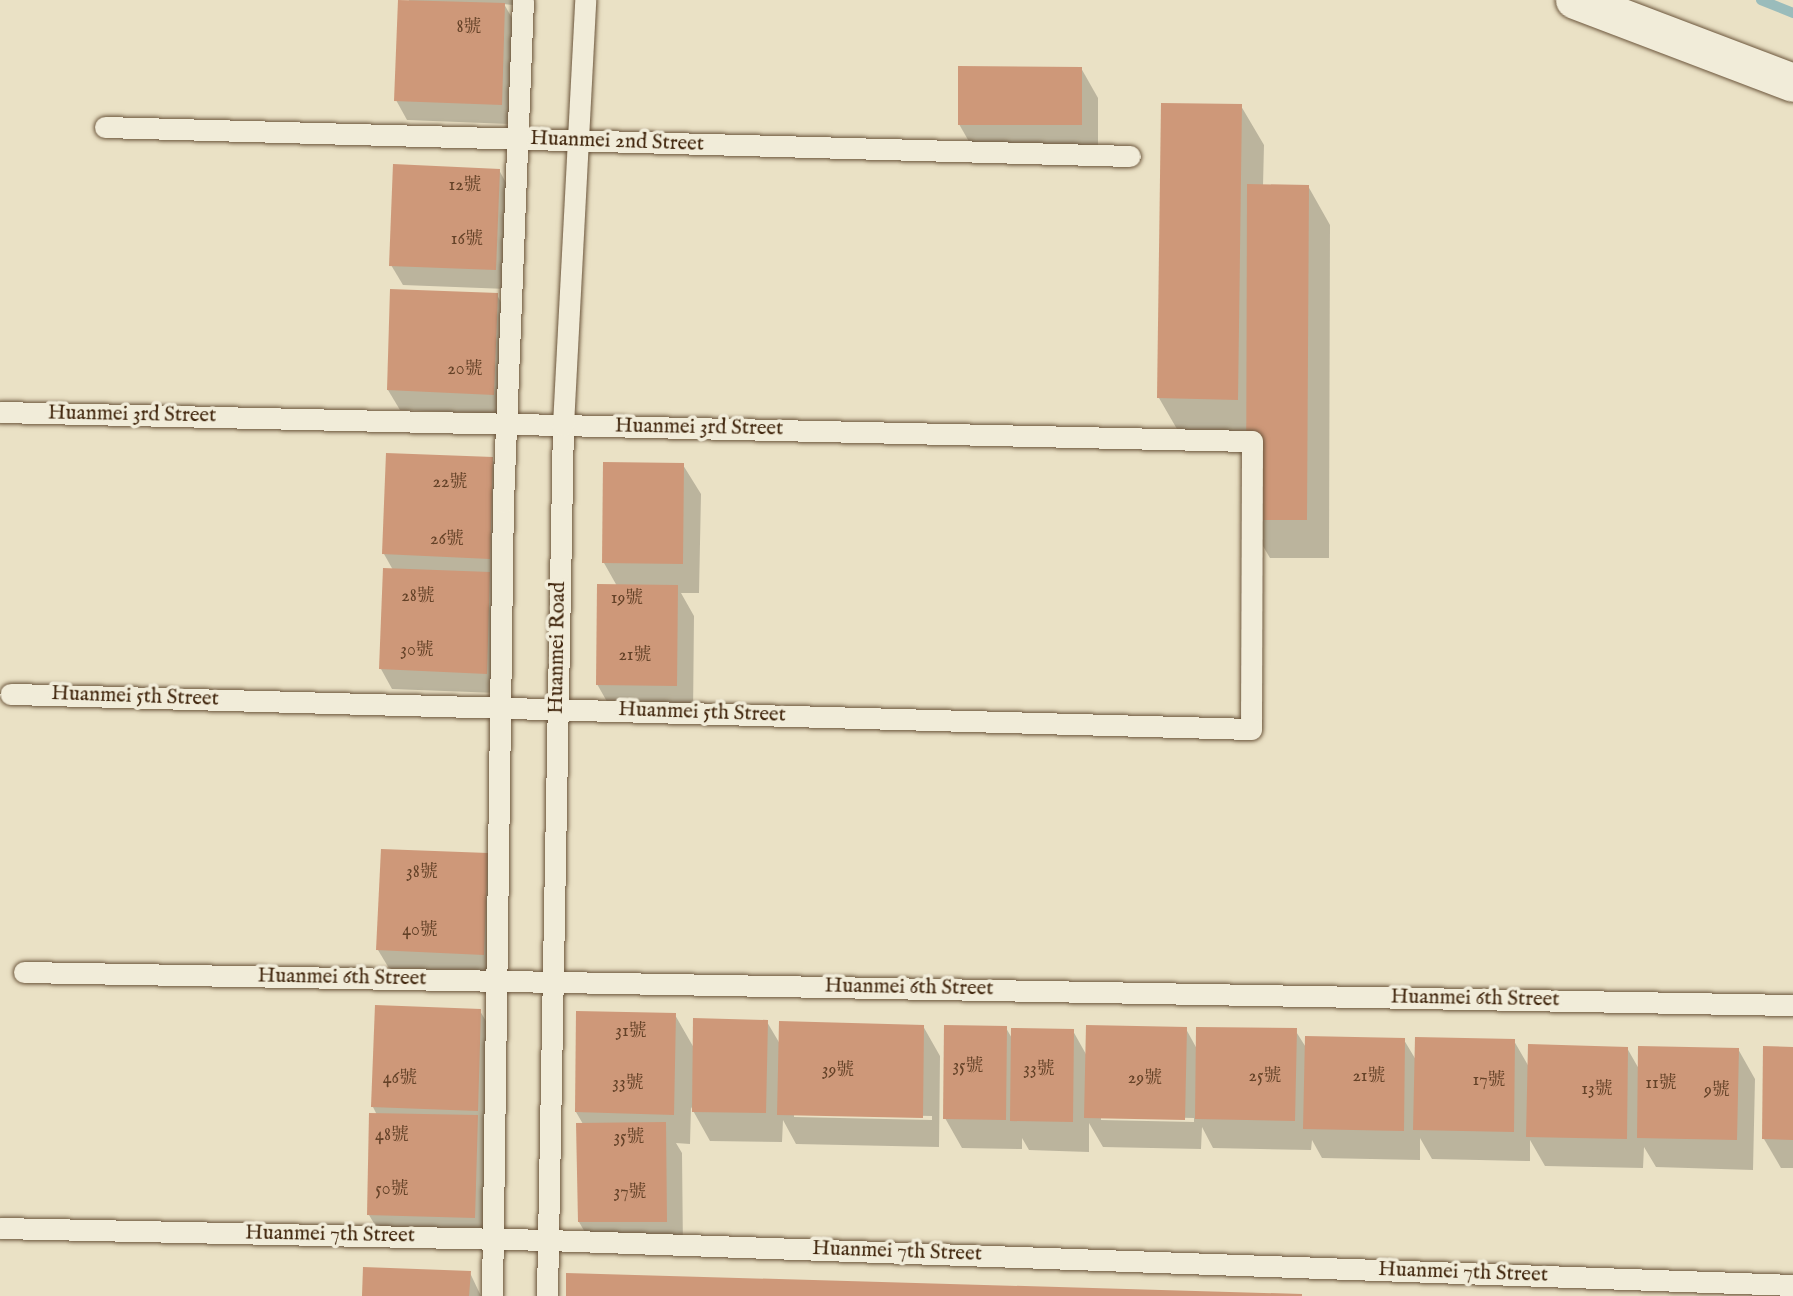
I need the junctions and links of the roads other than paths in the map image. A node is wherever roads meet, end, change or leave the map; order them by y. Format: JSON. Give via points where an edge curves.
{"nodes":[{"id":1,"x":523,"y":0,"type":"edge"},
{"id":2,"x":585,"y":0,"type":"edge"},
{"id":3,"x":1575,"y":0,"type":"edge"},
{"id":4,"x":1793,"y":83,"type":"edge"},
{"id":5,"x":105,"y":127,"type":"dead end"},
{"id":6,"x":517,"y":139,"type":"junction"},
{"id":7,"x":579,"y":141,"type":"junction"},
{"id":8,"x":1130,"y":156,"type":"dead end"},
{"id":9,"x":0,"y":412,"type":"edge"},
{"id":10,"x":506,"y":424,"type":"junction"},
{"id":11,"x":563,"y":425,"type":"junction"},
{"id":12,"x":1255,"y":586,"type":"joint"},
{"id":13,"x":9,"y":694,"type":"dead end"},
{"id":14,"x":501,"y":707,"type":"junction"},
{"id":15,"x":557,"y":709,"type":"junction"},
{"id":16,"x":24,"y":972,"type":"dead end"},
{"id":17,"x":494,"y":981,"type":"junction"},
{"id":18,"x":554,"y":982,"type":"junction"},
{"id":19,"x":1793,"y":1005,"type":"edge"},
{"id":20,"x":0,"y":1228,"type":"edge"},
{"id":21,"x":492,"y":1239,"type":"junction"},
{"id":22,"x":548,"y":1240,"type":"junction"},
{"id":23,"x":1793,"y":1285,"type":"edge"},
{"id":24,"x":492,"y":1296,"type":"edge"},
{"id":25,"x":547,"y":1296,"type":"edge"}],
"edges":[{"from":1,"to":6,"type":"lane"},
{"from":2,"to":7,"type":"lane","name":"Huanmei Road"},
{"from":3,"to":4,"type":"main road"},
{"from":5,"to":6,"type":"lane","name":"Huanmei 2nd Street"},
{"from":6,"to":7,"type":"lane","name":"Huanmei 2nd Street"},
{"from":6,"to":10,"type":"lane"},
{"from":7,"to":8,"type":"lane","name":"Huanmei 2nd Street"},
{"from":7,"to":11,"type":"lane","name":"Huanmei Road"},
{"from":9,"to":10,"type":"lane","name":"Huanmei 3rd Street"},
{"from":10,"to":11,"type":"lane","name":"Huanmei 3rd Street"},
{"from":10,"to":14,"type":"lane"},
{"from":11,"to":12,"type":"lane","name":"Huanmei 3rd Street","via":[[1252,441]]},
{"from":11,"to":15,"type":"lane","name":"Huanmei Road"},
{"from":12,"to":15,"type":"lane","name":"Huanmei 5th Street","via":[[1251,729]]},
{"from":13,"to":14,"type":"lane","name":"Huanmei 5th Street"},
{"from":14,"to":15,"type":"lane","name":"Huanmei 5th Street"},
{"from":14,"to":17,"type":"lane"},
{"from":15,"to":18,"type":"lane","name":"Huanmei Road"},
{"from":16,"to":17,"type":"lane","name":"Huanmei 6th Street"},
{"from":17,"to":18,"type":"lane","name":"Huanmei 6th Street"},
{"from":17,"to":21,"type":"lane"},
{"from":18,"to":19,"type":"lane","name":"Huanmei 6th Street"},
{"from":18,"to":22,"type":"lane","name":"Huanmei Road"},
{"from":20,"to":21,"type":"lane","name":"Huanmei 7th Street"},
{"from":21,"to":22,"type":"lane","name":"Huanmei 7th Street"},
{"from":21,"to":24,"type":"lane"},
{"from":22,"to":23,"type":"lane","name":"Huanmei 7th Street"},
{"from":22,"to":25,"type":"lane","name":"Huanmei Road"}]}
